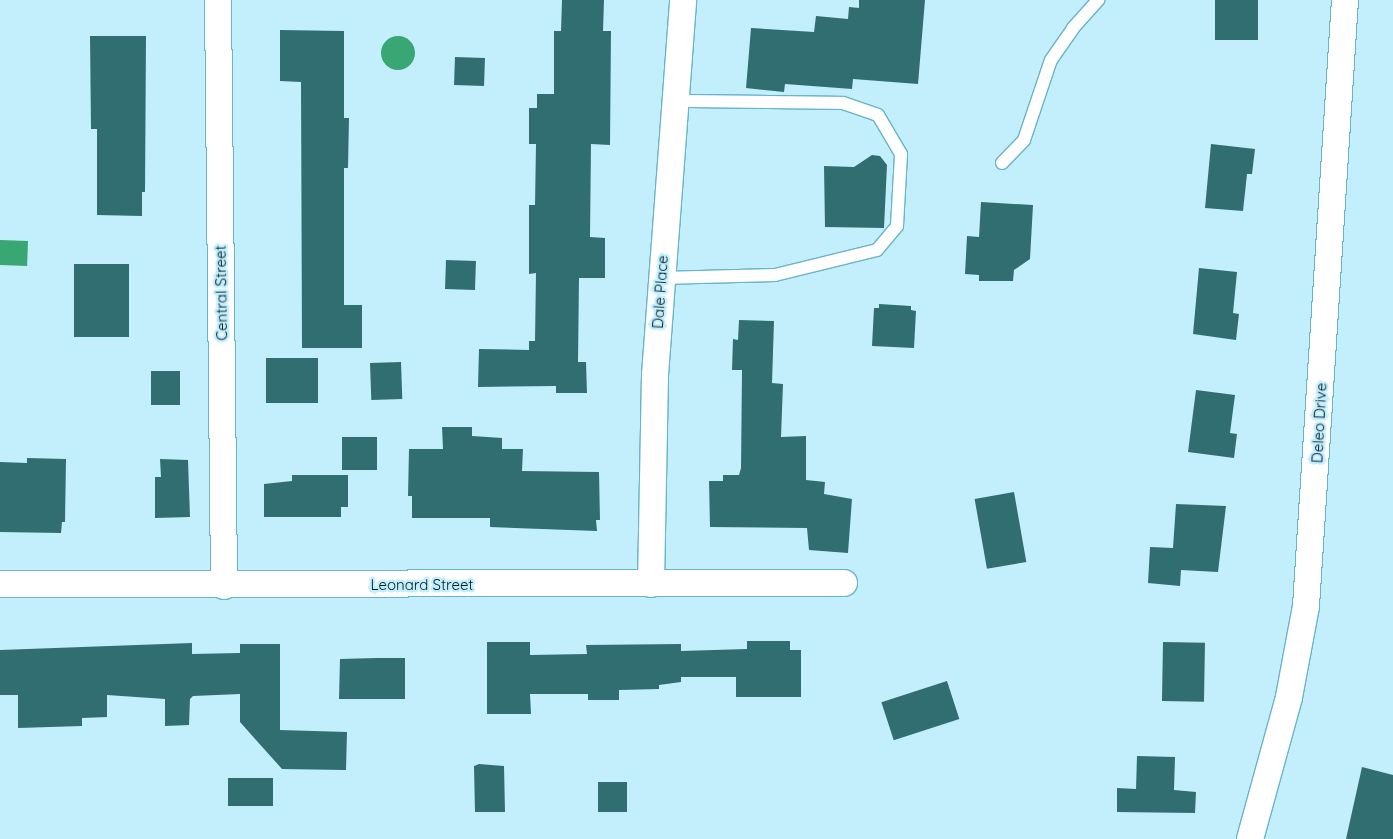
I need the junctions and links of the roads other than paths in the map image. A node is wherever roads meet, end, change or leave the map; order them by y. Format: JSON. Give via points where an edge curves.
{"nodes":[{"id":1,"x":218,"y":0,"type":"edge"},
{"id":2,"x":684,"y":0,"type":"edge"},
{"id":3,"x":1098,"y":0,"type":"edge"},
{"id":4,"x":1345,"y":0,"type":"edge"},
{"id":5,"x":675,"y":101,"type":"junction"},
{"id":6,"x":1002,"y":163,"type":"dead end"},
{"id":7,"x":661,"y":278,"type":"junction"},
{"id":8,"x":844,"y":583,"type":"dead end"},
{"id":9,"x":0,"y":584,"type":"edge"},
{"id":10,"x":651,"y":584,"type":"junction"},
{"id":11,"x":224,"y":586,"type":"junction"},
{"id":12,"x":1250,"y":839,"type":"edge"}],
"edges":[{"from":1,"to":11,"type":"street","name":"Central Street"},
{"from":2,"to":5,"type":"street","name":"Dale Place"},
{"from":3,"to":6,"type":"lane","via":[[1051,60],[1024,140]]},
{"from":4,"to":12,"type":"street","name":"Deleo Drive","via":[[1306,606],[1289,697]]},
{"from":5,"to":7,"type":"street","name":"Dale Place"},
{"from":5,"to":7,"type":"lane","via":[[843,103],[878,115],[901,154],[897,226],[877,250],[775,275]]},
{"from":7,"to":10,"type":"street","name":"Dale Place","via":[[655,375]]},
{"from":8,"to":10,"type":"street","name":"Leonard Street"},
{"from":9,"to":11,"type":"street","name":"Leonard Street"},
{"from":10,"to":11,"type":"street","name":"Leonard Street"}]}
